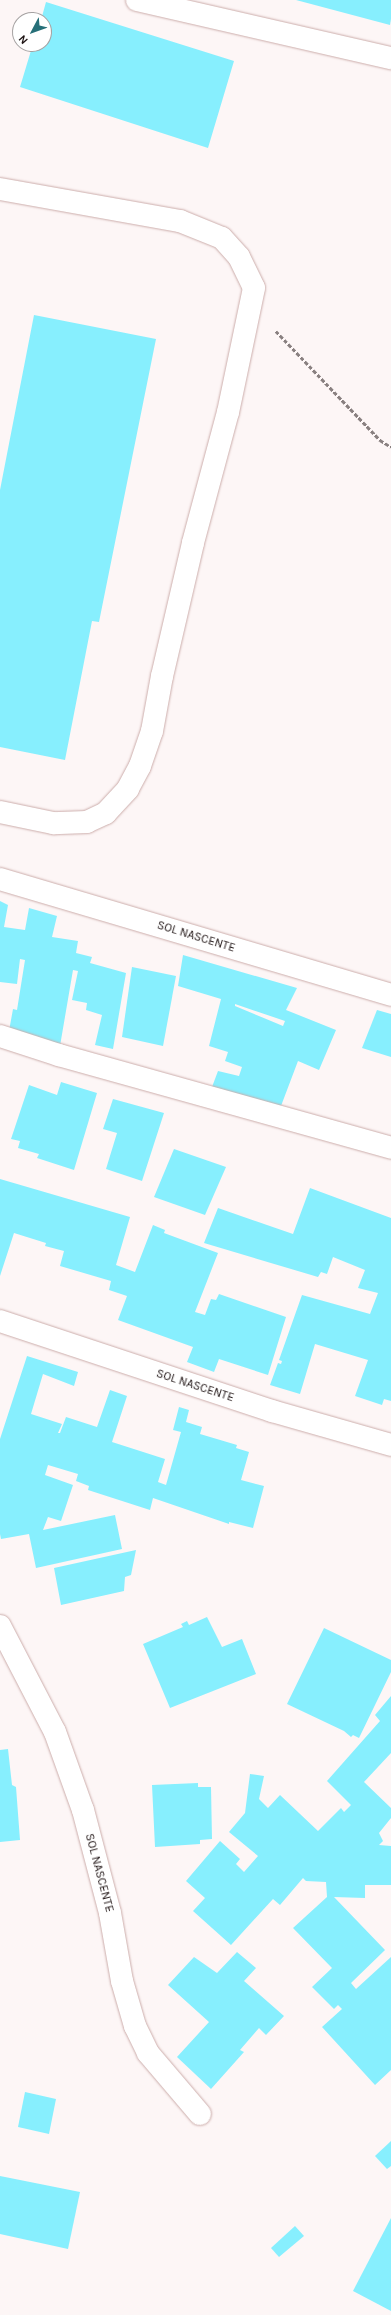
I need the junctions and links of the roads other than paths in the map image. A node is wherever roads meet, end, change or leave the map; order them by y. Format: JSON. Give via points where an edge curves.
{"nodes":[{"id":1,"x":137,"y":0,"type":"edge"},
{"id":2,"x":391,"y":58,"type":"edge"},
{"id":3,"x":0,"y":189,"type":"edge"},
{"id":4,"x":0,"y":812,"type":"edge"},
{"id":5,"x":0,"y":879,"type":"edge"},
{"id":6,"x":391,"y":995,"type":"edge"},
{"id":7,"x":0,"y":1036,"type":"edge"},
{"id":8,"x":391,"y":1148,"type":"edge"},
{"id":9,"x":0,"y":1321,"type":"edge"},
{"id":10,"x":391,"y":1445,"type":"edge"},
{"id":11,"x":0,"y":1626,"type":"edge"},
{"id":12,"x":200,"y":2114,"type":"dead end"}],
"edges":[{"from":1,"to":2,"type":"street"},
{"from":3,"to":4,"type":"street","via":[[180,221],[222,238],[239,257],[254,288],[228,412],[193,543],[162,676],[152,731],[140,766],[128,789],[106,813],[87,822],[54,823]]},
{"from":5,"to":6,"type":"street","name":"SOL NASCENTE"},
{"from":7,"to":8,"type":"street","via":[[59,1055]]},
{"from":9,"to":10,"type":"street","name":"SOL NASCENTE","via":[[272,1411]]},
{"from":11,"to":12,"type":"street","name":"SOL NASCENTE","via":[[54,1732],[83,1810],[110,1913],[122,1981],[135,2026],[148,2053]]}]}
